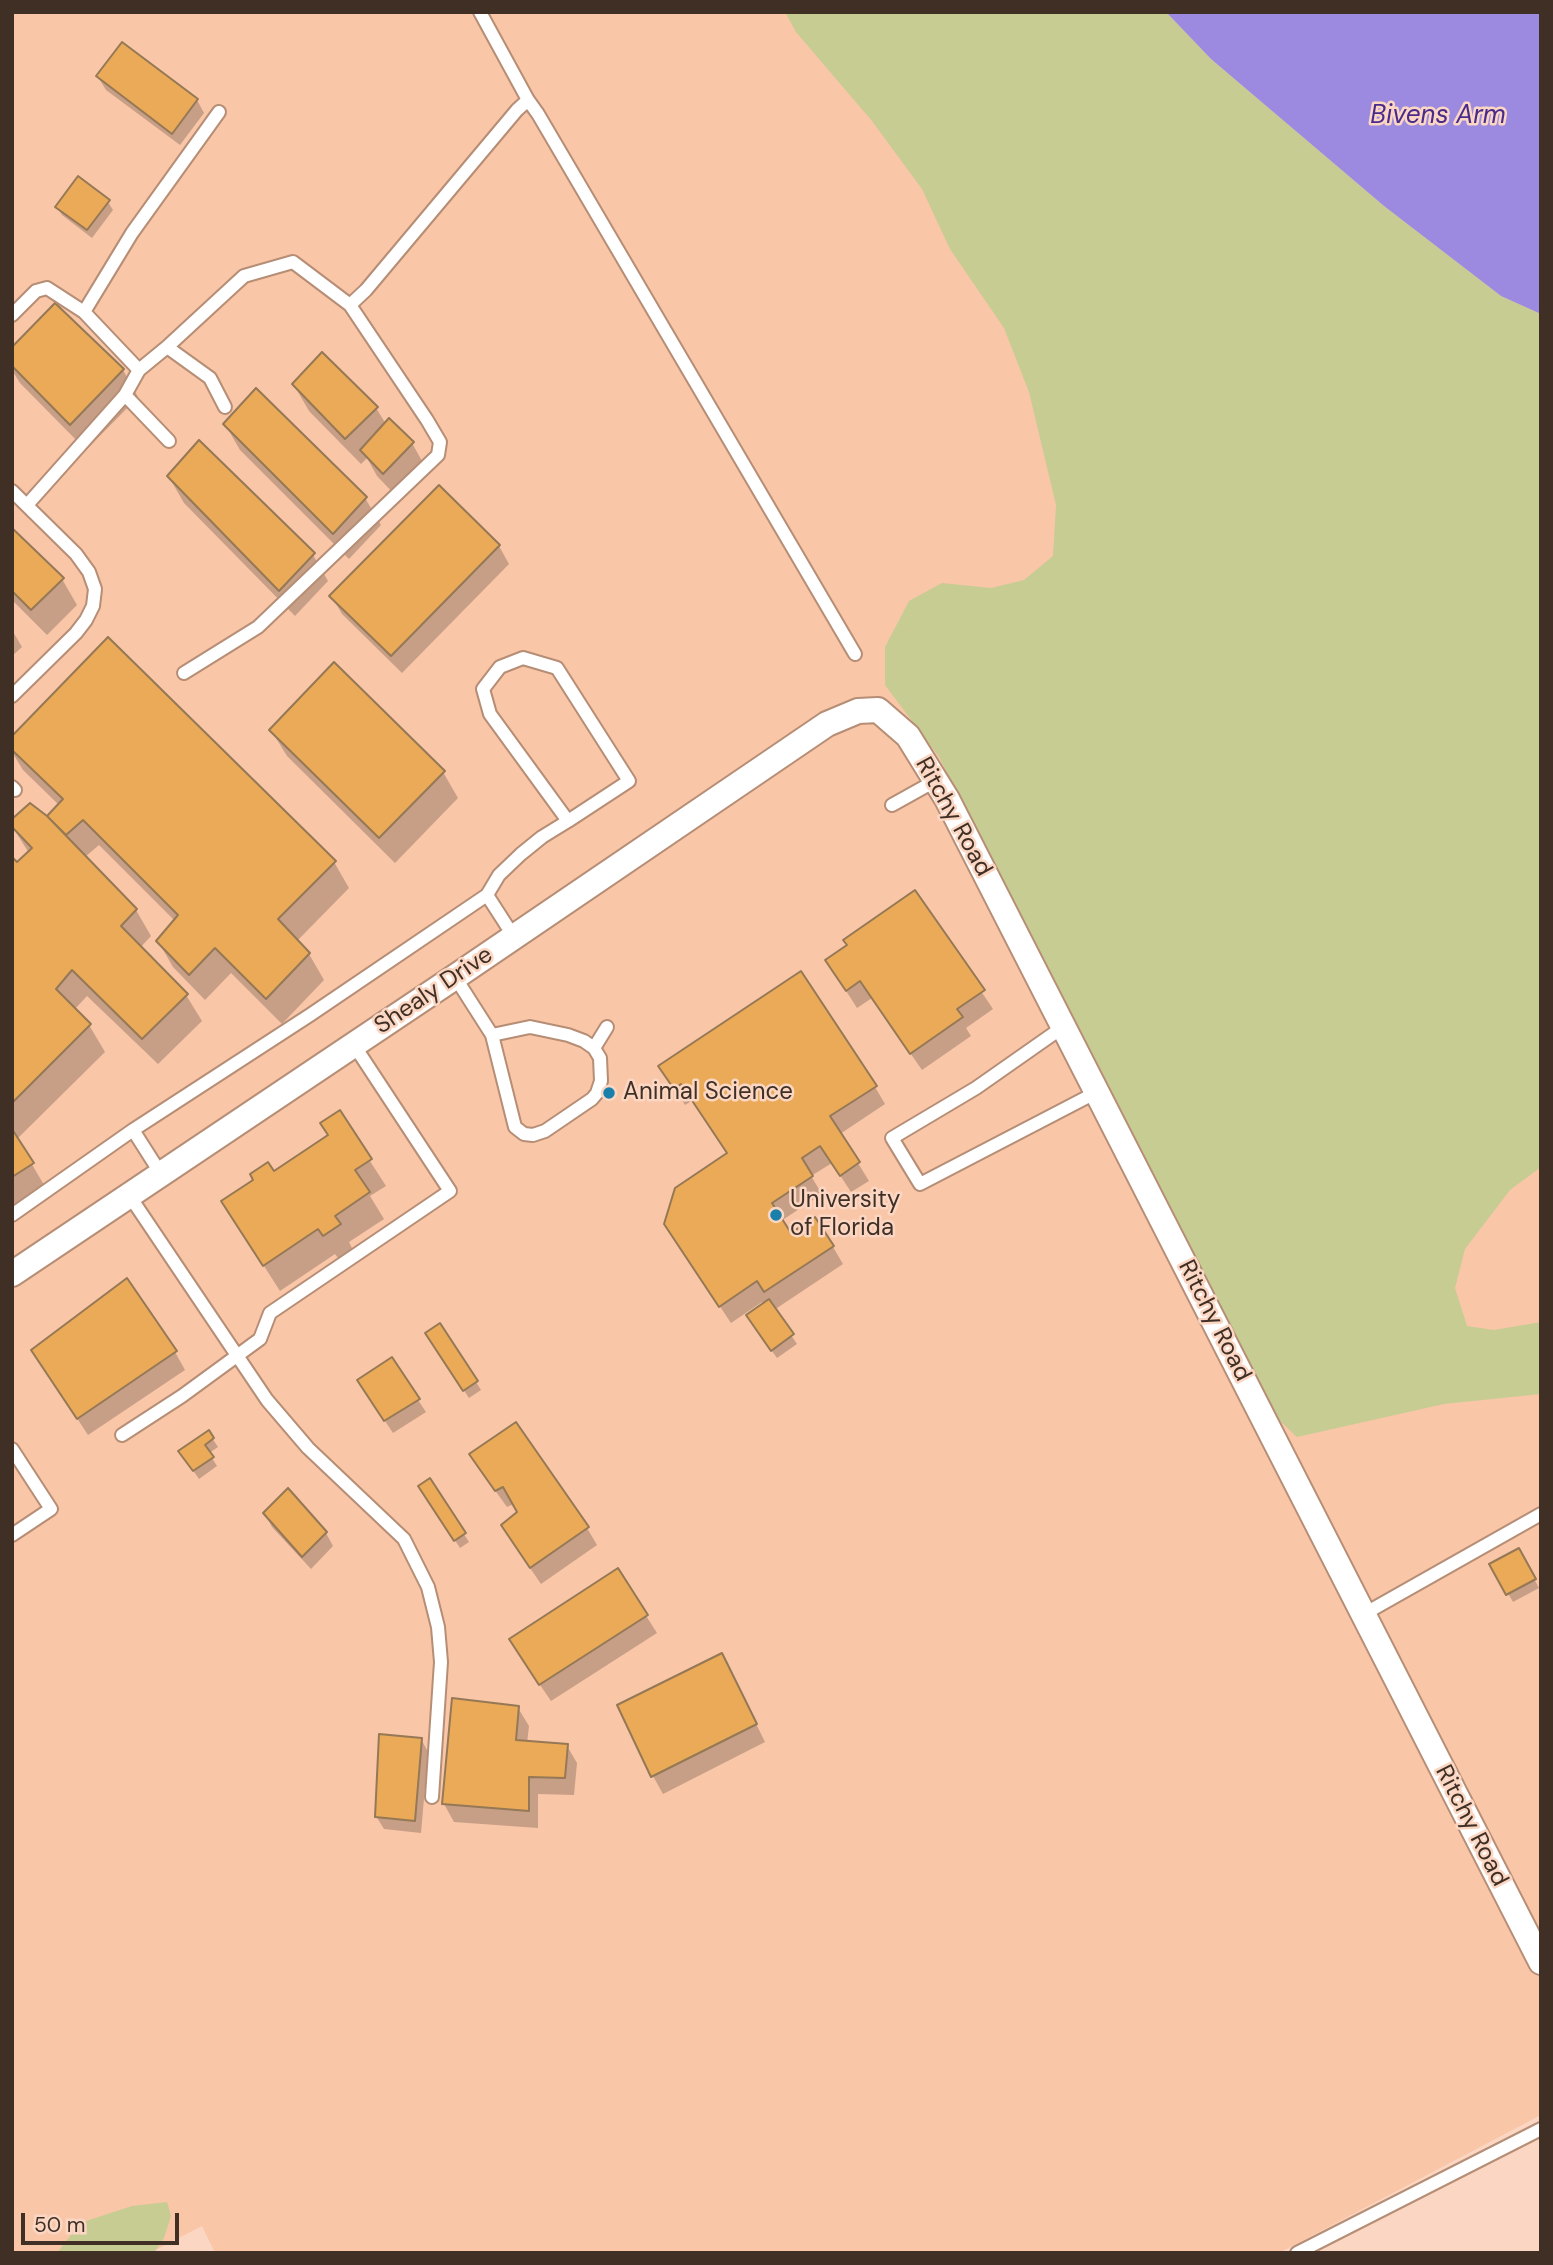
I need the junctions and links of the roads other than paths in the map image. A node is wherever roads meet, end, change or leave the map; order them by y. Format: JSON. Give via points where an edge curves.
{"nodes":[{"id":1,"x":480,"y":12,"type":"edge"},
{"id":2,"x":528,"y":100,"type":"junction"},
{"id":3,"x":219,"y":112,"type":"dead end"},
{"id":4,"x":350,"y":305,"type":"junction"},
{"id":5,"x":84,"y":312,"type":"junction"},
{"id":6,"x":12,"y":315,"type":"edge"},
{"id":7,"x":167,"y":347,"type":"junction"},
{"id":8,"x":139,"y":370,"type":"junction"},
{"id":9,"x":125,"y":395,"type":"junction"},
{"id":10,"x":225,"y":407,"type":"dead end"},
{"id":11,"x":169,"y":441,"type":"dead end"},
{"id":12,"x":12,"y":491,"type":"edge"},
{"id":13,"x":27,"y":505,"type":"junction"},
{"id":14,"x":855,"y":654,"type":"dead end"},
{"id":15,"x":184,"y":673,"type":"dead end"},
{"id":16,"x":12,"y":696,"type":"edge"},
{"id":17,"x":858,"y":711,"type":"joint"},
{"id":18,"x":935,"y":781,"type":"junction"},
{"id":19,"x":892,"y":805,"type":"dead end"},
{"id":20,"x":568,"y":821,"type":"junction"},
{"id":21,"x":487,"y":895,"type":"junction"},
{"id":22,"x":514,"y":937,"type":"junction"},
{"id":23,"x":455,"y":977,"type":"junction"},
{"id":24,"x":607,"y":1027,"type":"dead end"},
{"id":25,"x":1063,"y":1027,"type":"junction"},
{"id":26,"x":492,"y":1035,"type":"junction"},
{"id":27,"x":354,"y":1045,"type":"junction"},
{"id":28,"x":594,"y":1048,"type":"junction"},
{"id":29,"x":1097,"y":1092,"type":"junction"},
{"id":30,"x":133,"y":1130,"type":"junction"},
{"id":31,"x":161,"y":1174,"type":"junction"},
{"id":32,"x":129,"y":1195,"type":"junction"},
{"id":33,"x":12,"y":1215,"type":"edge"},
{"id":34,"x":12,"y":1274,"type":"edge"},
{"id":35,"x":237,"y":1356,"type":"junction"},
{"id":36,"x":122,"y":1435,"type":"dead end"},
{"id":37,"x":12,"y":1449,"type":"edge"},
{"id":38,"x":1541,"y":1514,"type":"edge"},
{"id":39,"x":12,"y":1535,"type":"edge"},
{"id":40,"x":1364,"y":1614,"type":"junction"},
{"id":41,"x":432,"y":1797,"type":"dead end"},
{"id":42,"x":1541,"y":1962,"type":"edge"},
{"id":43,"x":1541,"y":2129,"type":"edge"},
{"id":44,"x":1297,"y":2253,"type":"edge"}],
"edges":[{"from":1,"to":2,"type":"lane"},
{"from":2,"to":4,"type":"lane"},
{"from":2,"to":14,"type":"lane"},
{"from":3,"to":5,"type":"lane","via":[[132,233]]},
{"from":4,"to":7,"type":"lane","via":[[293,262],[244,276]]},
{"from":4,"to":15,"type":"lane","via":[[428,420],[440,442],[438,455],[258,627]]},
{"from":5,"to":6,"type":"lane","via":[[47,288],[36,291]]},
{"from":5,"to":8,"type":"lane"},
{"from":7,"to":8,"type":"lane"},
{"from":7,"to":10,"type":"lane","via":[[210,378]]},
{"from":8,"to":9,"type":"lane"},
{"from":9,"to":11,"type":"lane"},
{"from":9,"to":13,"type":"lane"},
{"from":12,"to":13,"type":"lane"},
{"from":13,"to":16,"type":"lane","via":[[89,572],[93,606],[76,633]]},
{"from":17,"to":18,"type":"street","name":"Ritchy Road","via":[[878,710],[908,736]]},
{"from":17,"to":22,"type":"street","name":"Shealy Drive","via":[[827,724]]},
{"from":18,"to":19,"type":"lane"},
{"from":18,"to":25,"type":"street","name":"Ritchy Road"},
{"from":20,"to":20,"type":"lane","via":[[629,781],[557,668],[523,658],[500,667],[484,689],[489,714]]},
{"from":20,"to":21,"type":"lane","via":[[521,854],[499,875]]},
{"from":21,"to":22,"type":"lane"},
{"from":21,"to":30,"type":"lane"},
{"from":22,"to":23,"type":"street","name":"Shealy Drive"},
{"from":23,"to":26,"type":"lane"},
{"from":23,"to":27,"type":"street","name":"Shealy Drive"},
{"from":24,"to":28,"type":"lane"},
{"from":25,"to":29,"type":"street","name":"Ritchy Road"},
{"from":25,"to":29,"type":"lane","via":[[976,1088],[892,1138],[920,1184]]},
{"from":26,"to":28,"type":"lane","via":[[530,1027],[568,1035]]},
{"from":26,"to":28,"type":"lane","via":[[515,1127],[524,1134],[545,1131],[597,1093],[601,1072]]},
{"from":27,"to":31,"type":"street","name":"Shealy Drive"},
{"from":27,"to":35,"type":"lane","via":[[450,1191],[270,1313],[260,1339]]},
{"from":29,"to":40,"type":"street","name":"Ritchy Road"},
{"from":30,"to":31,"type":"lane"},
{"from":30,"to":33,"type":"lane"},
{"from":31,"to":32,"type":"street","name":"Shealy Drive"},
{"from":32,"to":34,"type":"street","name":"Shealy Drive"},
{"from":32,"to":35,"type":"lane"},
{"from":35,"to":36,"type":"lane"},
{"from":35,"to":41,"type":"lane","via":[[308,1448],[404,1539],[428,1587],[441,1662]]},
{"from":37,"to":39,"type":"lane","via":[[51,1509]]},
{"from":38,"to":40,"type":"lane"},
{"from":40,"to":42,"type":"street","name":"Ritchy Road"},
{"from":43,"to":44,"type":"lane"}]}
